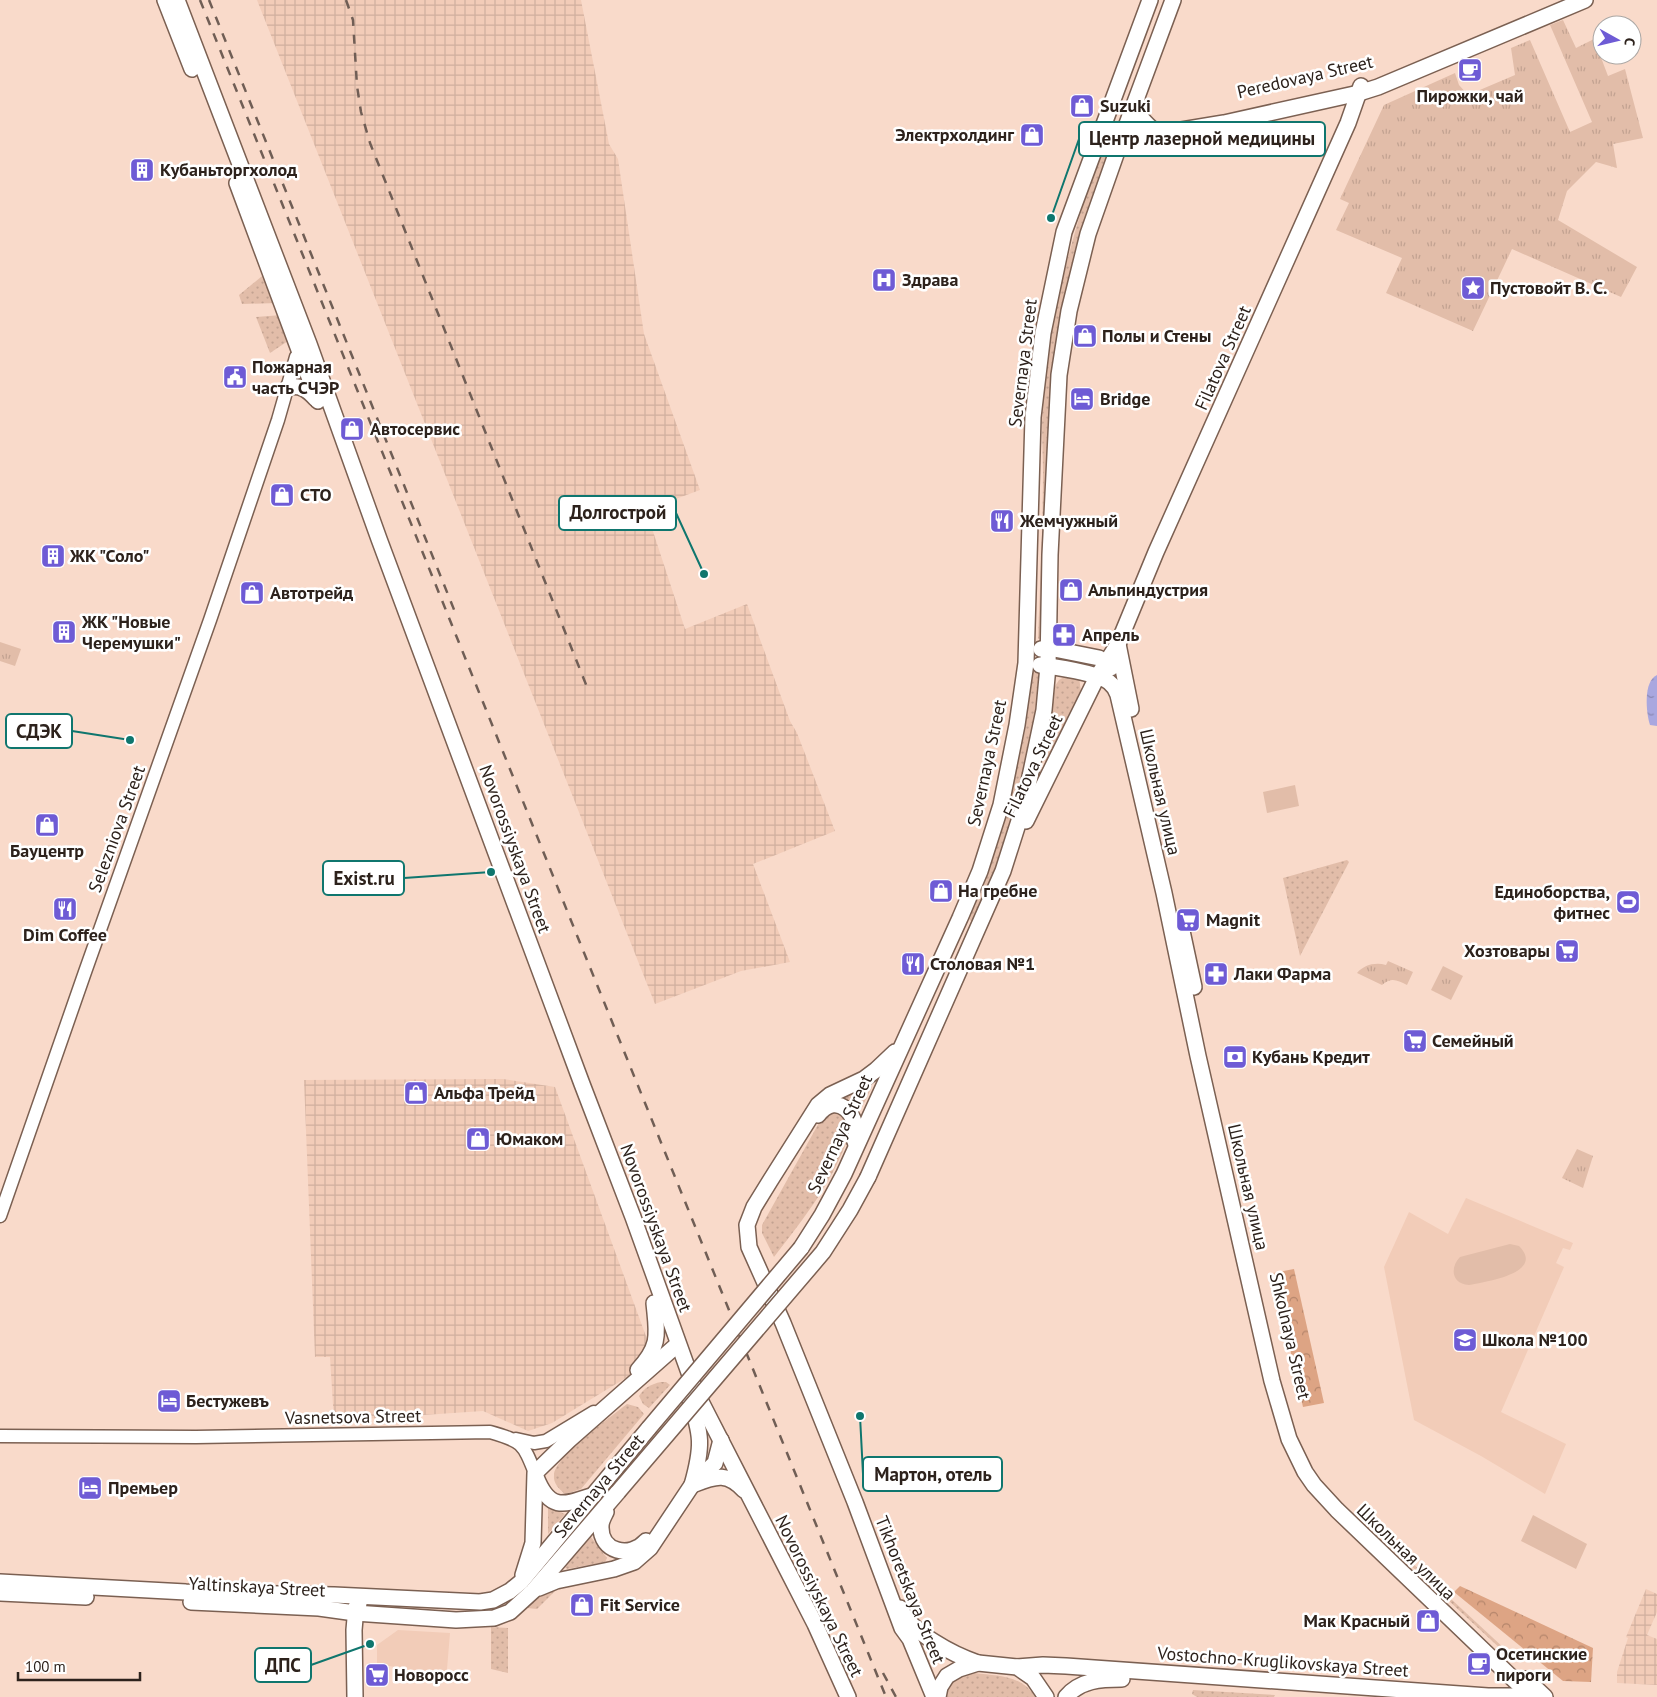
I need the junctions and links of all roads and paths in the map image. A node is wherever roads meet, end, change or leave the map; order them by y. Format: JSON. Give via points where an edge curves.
{"nodes":[{"id":1,"x":165,"y":0,"type":"edge"},
{"id":2,"x":177,"y":0,"type":"edge"},
{"id":3,"x":1150,"y":0,"type":"edge"},
{"id":4,"x":1173,"y":0,"type":"edge"},
{"id":5,"x":1573,"y":0,"type":"edge"},
{"id":6,"x":1585,"y":0,"type":"edge"},
{"id":7,"x":1356,"y":91,"type":"junction"},
{"id":8,"x":1138,"y":96,"type":"junction"},
{"id":9,"x":1334,"y":100,"type":"junction"},
{"id":10,"x":1343,"y":114,"type":"junction"},
{"id":11,"x":1103,"y":128,"type":"junction"},
{"id":12,"x":1152,"y":128,"type":"junction"},
{"id":13,"x":1123,"y":135,"type":"junction"},
{"id":14,"x":304,"y":348,"type":"junction"},
{"id":15,"x":288,"y":386,"type":"junction"},
{"id":16,"x":318,"y":401,"type":"junction"},
{"id":17,"x":1118,"y":644,"type":"junction"},
{"id":18,"x":1049,"y":648,"type":"junction"},
{"id":19,"x":1026,"y":656,"type":"junction"},
{"id":20,"x":1102,"y":660,"type":"junction"},
{"id":21,"x":1048,"y":666,"type":"junction"},
{"id":22,"x":1093,"y":676,"type":"junction"},
{"id":23,"x":1126,"y":684,"type":"junction"},
{"id":24,"x":1003,"y":871,"type":"junction"},
{"id":25,"x":1168,"y":892,"type":"junction"},
{"id":26,"x":905,"y":1039,"type":"junction"},
{"id":27,"x":851,"y":1158,"type":"junction"},
{"id":28,"x":0,"y":1216,"type":"edge"},
{"id":29,"x":654,"y":1303,"type":"junction"},
{"id":30,"x":675,"y":1347,"type":"junction"},
{"id":31,"x":626,"y":1390,"type":"junction"},
{"id":32,"x":687,"y":1390,"type":"joint"},
{"id":33,"x":606,"y":1407,"type":"junction"},
{"id":34,"x":0,"y":1436,"type":"edge"},
{"id":35,"x":511,"y":1438,"type":"junction"},
{"id":36,"x":721,"y":1440,"type":"junction"},
{"id":37,"x":535,"y":1473,"type":"junction"},
{"id":38,"x":692,"y":1485,"type":"junction"},
{"id":39,"x":748,"y":1495,"type":"junction"},
{"id":40,"x":594,"y":1496,"type":"junction"},
{"id":41,"x":611,"y":1501,"type":"junction"},
{"id":42,"x":676,"y":1506,"type":"junction"},
{"id":43,"x":0,"y":1582,"type":"edge"},
{"id":44,"x":527,"y":1586,"type":"junction"},
{"id":45,"x":0,"y":1593,"type":"edge"},
{"id":46,"x":374,"y":1597,"type":"junction"},
{"id":47,"x":493,"y":1600,"type":"joint"},
{"id":48,"x":354,"y":1612,"type":"junction"},
{"id":49,"x":510,"y":1612,"type":"joint"},
{"id":50,"x":978,"y":1663,"type":"junction"},
{"id":51,"x":1017,"y":1667,"type":"junction"},
{"id":52,"x":1503,"y":1669,"type":"junction"},
{"id":53,"x":1488,"y":1696,"type":"edge"},
{"id":54,"x":355,"y":1697,"type":"edge"},
{"id":55,"x":848,"y":1697,"type":"edge"},
{"id":56,"x":936,"y":1697,"type":"edge"},
{"id":57,"x":1046,"y":1697,"type":"edge"},
{"id":58,"x":1066,"y":1697,"type":"edge"},
{"id":59,"x":1393,"y":1697,"type":"edge"},
{"id":60,"x":1538,"y":1697,"type":"edge"}],
"edges":[{"from":1,"to":14,"type":"main road","name":"Novorossiyskaya Street","via":[[284,307]]},
{"from":2,"to":14,"type":"main road","name":"Novorossiyskaya Street"},
{"from":3,"to":11,"type":"main road","name":"Severnaya Street"},
{"from":4,"to":8,"type":"main road","name":"Severnaya Street"},
{"from":5,"to":7,"type":"main road","name":"Peredovaya Street"},
{"from":6,"to":7,"type":"main road","via":[[1378,87]]},
{"from":7,"to":9,"type":"main road","name":"Peredovaya Street"},
{"from":7,"to":10,"type":"main road"},
{"from":7,"to":12,"type":"main road","name":"Peredovaya Street"},
{"from":7,"to":17,"type":"main road","name":"Filatova Street","via":[[1344,132],[1159,544]]},
{"from":8,"to":12,"type":"main road","via":[[1136,110]]},
{"from":8,"to":13,"type":"main road","name":"Severnaya Street"},
{"from":9,"to":10,"type":"main road","name":"Peredovaya Street","via":[[1341,104]]},
{"from":9,"to":13,"type":"main road","name":"Peredovaya Street","via":[[1224,122]]},
{"from":10,"to":20,"type":"main road"},
{"from":11,"to":13,"type":"main road","name":"Peredovaya Street"},
{"from":11,"to":19,"type":"main road","name":"Severnaya Street","via":[[1064,232],[1043,333],[1033,416]]},
{"from":12,"to":13,"type":"main road","name":"Peredovaya Street"},
{"from":13,"to":18,"type":"main road","name":"Severnaya Street","via":[[1088,234],[1069,311],[1060,366],[1050,555]]},
{"from":14,"to":15,"type":"street","name":"Selezniova Street"},
{"from":14,"to":16,"type":"main road","name":"Novorossiyskaya Street"},
{"from":14,"to":30,"type":"main road","name":"Novorossiyskaya Street","via":[[379,539],[633,1217]]},
{"from":15,"to":16,"type":"main road","via":[[305,388]]},
{"from":15,"to":28,"type":"street","name":"Selezniova Street","via":[[210,620]]},
{"from":16,"to":29,"type":"main road","name":"Novorossiyskaya Street"},
{"from":17,"to":20,"type":"main road","name":"Filatova Street"},
{"from":17,"to":23,"type":"main road","name":"Shkolnaya Street"},
{"from":18,"to":19,"type":"main road"},
{"from":18,"to":20,"type":"main road"},
{"from":18,"to":21,"type":"main road","name":"Severnaya Street"},
{"from":19,"to":21,"type":"main road","name":"Школьная улица"},
{"from":19,"to":26,"type":"main road","name":"Severnaya Street","via":[[1017,725],[1001,805],[973,886]]},
{"from":20,"to":22,"type":"main road","name":"Filatova Street"},
{"from":20,"to":23,"type":"main road"},
{"from":21,"to":22,"type":"main road","name":"Школьная улица"},
{"from":21,"to":24,"type":"main road","name":"Severnaya Street","via":[[1035,759]]},
{"from":22,"to":24,"type":"main road","name":"Filatova Street"},
{"from":22,"to":25,"type":"main road","name":"Школьная улица","via":[[1110,683],[1118,695]]},
{"from":23,"to":25,"type":"main road","name":"Shkolnaya Street"},
{"from":24,"to":41,"type":"main road","name":"Severnaya Street","bridge":true,"via":[[868,1177],[850,1210],[823,1252]]},
{"from":25,"to":52,"type":"main road","name":"Школьная улица","via":[[1198,1056],[1272,1381],[1289,1439],[1305,1472],[1337,1510]]},
{"from":25,"to":60,"type":"main road","name":"Shkolnaya Street","via":[[1189,958],[1207,1056],[1282,1387],[1300,1445],[1321,1481],[1356,1519]]},
{"from":26,"to":27,"type":"main road","name":"Severnaya Street"},
{"from":26,"to":56,"type":"main road","name":"Tikhoretskaya Street","via":[[890,1059],[864,1079],[818,1104],[747,1222],[749,1247],[783,1322],[902,1628]]},
{"from":27,"to":40,"type":"main road","name":"Severnaya Street","bridge":true,"via":[[801,1248]]},
{"from":27,"to":50,"type":"main road","name":"Tikhoretskaya Street","via":[[857,1132],[855,1120],[840,1105],[829,1106],[820,1112],[800,1141],[756,1217],[756,1236],[901,1612],[943,1648]]},
{"from":29,"to":30,"type":"main road","name":"Novorossiyskaya Street"},
{"from":29,"to":31,"type":"main road","via":[[656,1343]]},
{"from":30,"to":31,"type":"main road"},
{"from":30,"to":32,"type":"main road","name":"Novorossiyskaya Street"},
{"from":30,"to":36,"type":"main road","name":"Novorossiyskaya Street"},
{"from":31,"to":33,"type":"main road"},
{"from":32,"to":38,"type":"main road","name":"Severnaya Street","via":[[698,1421],[700,1439],[700,1456]]},
{"from":33,"to":35,"type":"street","name":"Vasnetsova Street","via":[[546,1441],[534,1443]]},
{"from":33,"to":37,"type":"main road"},
{"from":34,"to":35,"type":"street","name":"Vasnetsova Street","via":[[196,1437],[490,1432]]},
{"from":35,"to":37,"type":"street","via":[[525,1448]]},
{"from":36,"to":38,"type":"main road","name":"Severnaya Street","via":[[715,1463]]},
{"from":36,"to":39,"type":"main road","name":"Novorossiyskaya Street"},
{"from":37,"to":40,"type":"main road","name":"Severnaya Street","via":[[550,1500],[556,1504]]},
{"from":37,"to":44,"type":"main road","name":"Severnaya Street","via":[[533,1543]]},
{"from":38,"to":39,"type":"main road","via":[[717,1477],[728,1478]]},
{"from":38,"to":42,"type":"main road","name":"Severnaya Street"},
{"from":39,"to":55,"type":"main road","name":"Novorossiyskaya Street","via":[[815,1624]]},
{"from":40,"to":44,"type":"main road","name":"Severnaya Street"},
{"from":41,"to":42,"type":"main road","via":[[600,1524],[607,1544],[617,1551],[632,1552],[641,1547]]},
{"from":41,"to":44,"type":"main road","name":"Severnaya Street"},
{"from":42,"to":44,"type":"main road","name":"Severnaya Street","via":[[650,1548],[634,1562]]},
{"from":43,"to":46,"type":"main road","name":"Yaltinskaya Street","via":[[186,1592]]},
{"from":44,"to":47,"type":"main road","name":"Severnaya Street"},
{"from":44,"to":49,"type":"main road","name":"Severnaya Street"},
{"from":45,"to":48,"type":"main road","name":"Yaltinskaya Street"},
{"from":46,"to":47,"type":"main road","name":"Yaltinskaya Street","via":[[465,1602]]},
{"from":46,"to":48,"type":"main road","via":[[360,1604]]},
{"from":48,"to":49,"type":"main road","name":"Yaltinskaya Street","via":[[456,1620],[494,1618]]},
{"from":48,"to":54,"type":"main road"},
{"from":50,"to":51,"type":"main road","name":"Vostochno-Kruglikovskaya Street"},
{"from":50,"to":56,"type":"main road","via":[[947,1676]]},
{"from":51,"to":53,"type":"main road","name":"Vostochno-Kruglikovskaya Street","via":[[1066,1666]]},
{"from":51,"to":57,"type":"main road","via":[[1033,1678]]},
{"from":52,"to":53,"type":"main road","via":[[1506,1673],[1504,1685]]},
{"from":52,"to":60,"type":"main road","name":"Школьная улица"},
{"from":53,"to":60,"type":"main road","name":"Vostochno-Kruglikovskaya Street"},
{"from":58,"to":59,"type":"main road","name":"Vostochno-Kruglikovskaya Street","via":[[1079,1685],[1101,1679]]}]}
